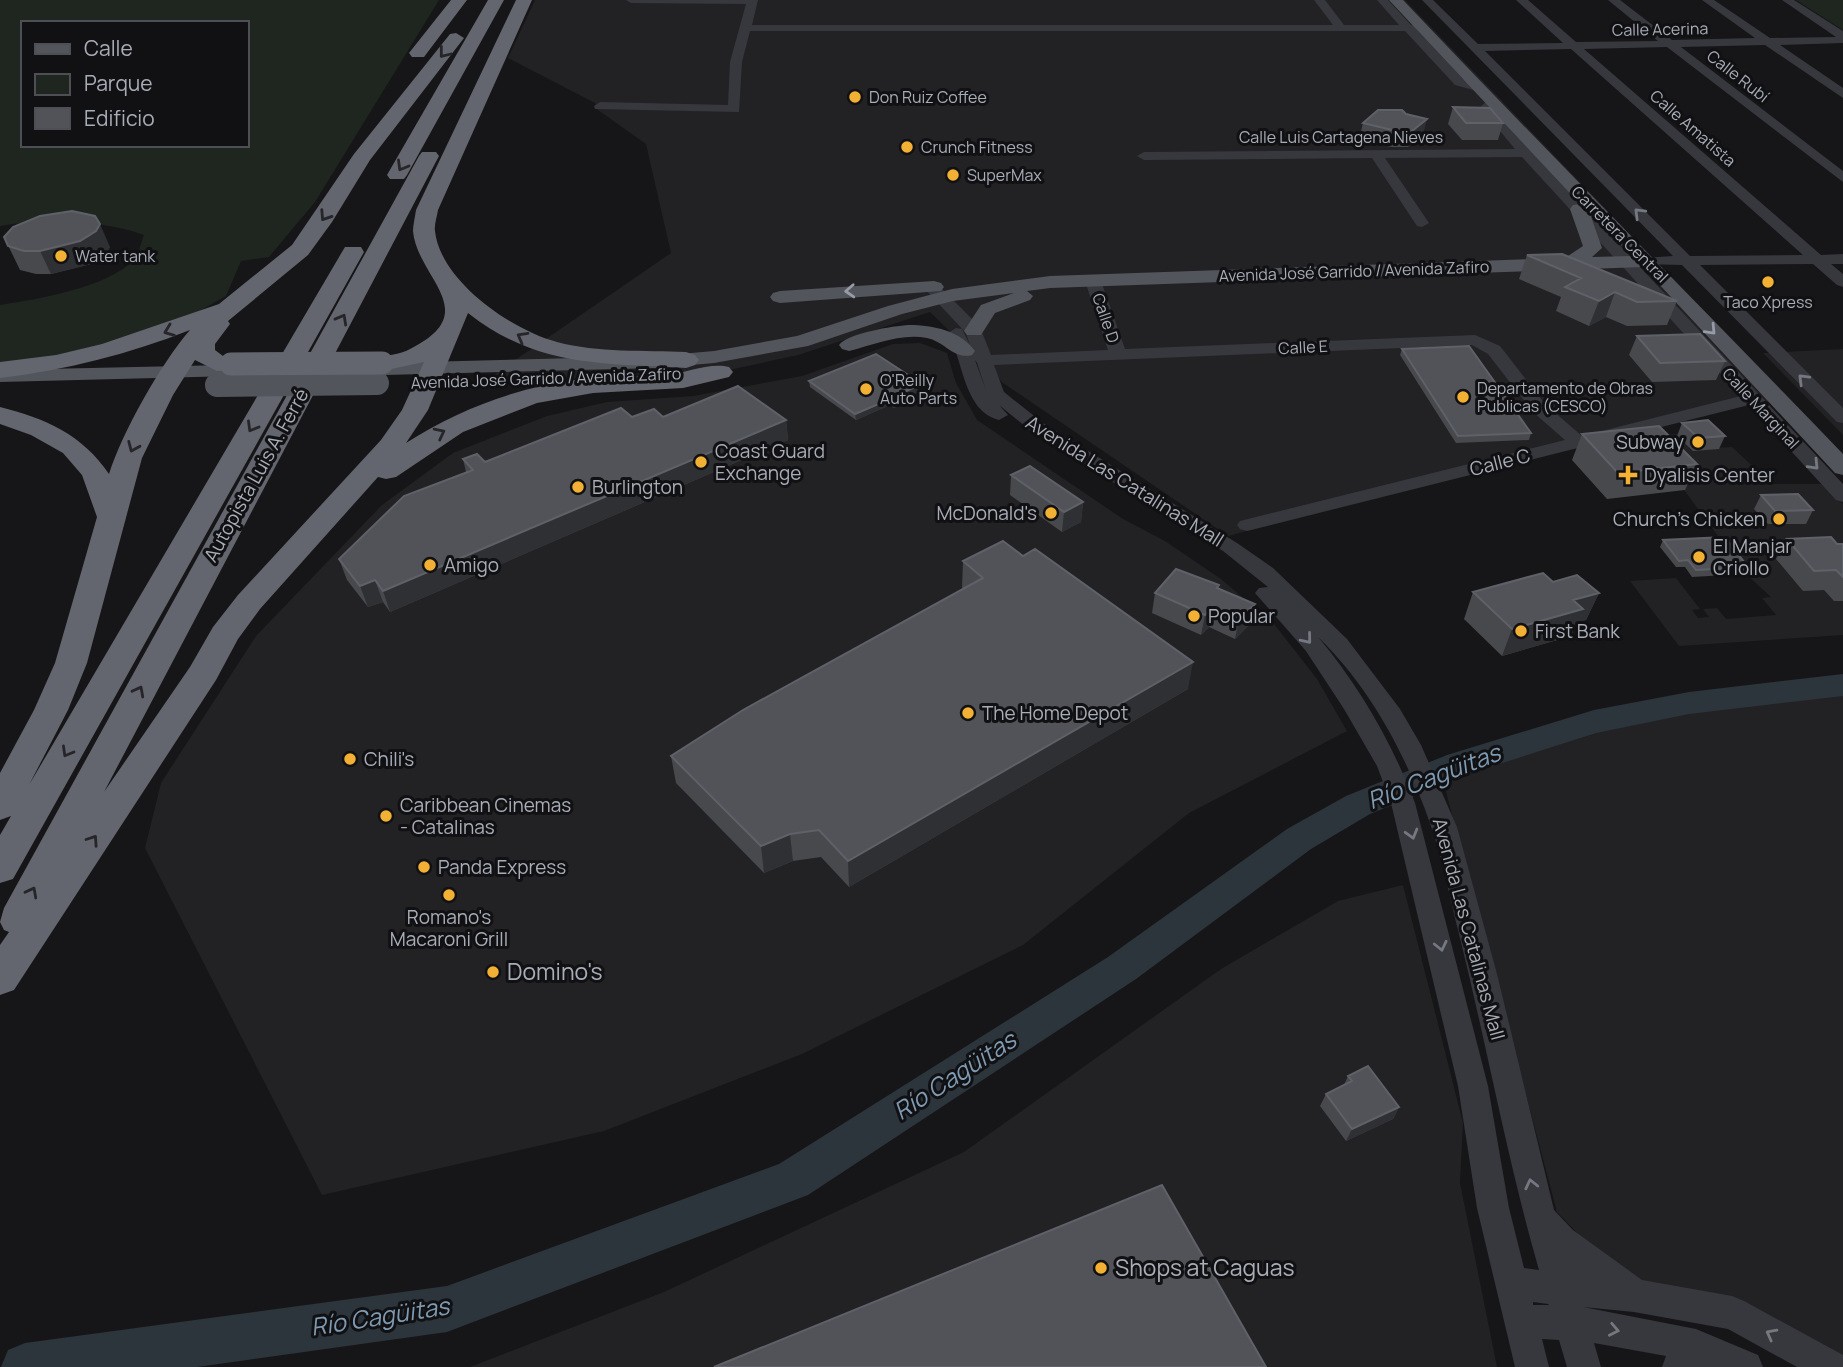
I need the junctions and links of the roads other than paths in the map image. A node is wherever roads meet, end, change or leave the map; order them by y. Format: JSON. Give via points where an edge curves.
{"nodes":[{"id":1,"x":459,"y":0,"type":"edge"},
{"id":2,"x":486,"y":0,"type":"edge"},
{"id":3,"x":496,"y":0,"type":"edge"},
{"id":4,"x":515,"y":0,"type":"edge"},
{"id":5,"x":524,"y":0,"type":"edge"},
{"id":6,"x":539,"y":0,"type":"edge"},
{"id":7,"x":753,"y":0,"type":"edge"},
{"id":8,"x":1319,"y":0,"type":"edge"},
{"id":9,"x":1382,"y":0,"type":"edge"},
{"id":10,"x":1396,"y":0,"type":"edge"},
{"id":11,"x":1521,"y":0,"type":"edge"},
{"id":12,"x":1614,"y":0,"type":"edge"},
{"id":13,"x":1707,"y":0,"type":"edge"},
{"id":14,"x":1787,"y":0,"type":"edge"},
{"id":15,"x":1419,"y":1,"type":"edge"},
{"id":16,"x":630,"y":2,"type":"edge"},
{"id":17,"x":746,"y":28,"type":"junction"},
{"id":18,"x":1342,"y":29,"type":"junction"},
{"id":19,"x":1388,"y":29,"type":"junction"},
{"id":20,"x":1415,"y":29,"type":"junction"},
{"id":21,"x":1843,"y":38,"type":"edge"},
{"id":22,"x":1768,"y":42,"type":"junction"},
{"id":23,"x":1671,"y":44,"type":"junction"},
{"id":24,"x":1574,"y":46,"type":"junction"},
{"id":25,"x":1428,"y":51,"type":"junction"},
{"id":26,"x":1473,"y":53,"type":"junction"},
{"id":27,"x":409,"y":64,"type":"dead end"},
{"id":28,"x":396,"y":83,"type":"dead end"},
{"id":29,"x":1477,"y":87,"type":"junction"},
{"id":30,"x":1843,"y":94,"type":"edge"},
{"id":31,"x":600,"y":106,"type":"dead end"},
{"id":32,"x":1533,"y":153,"type":"junction"},
{"id":33,"x":453,"y":155,"type":"junction"},
{"id":34,"x":1144,"y":156,"type":"dead end"},
{"id":35,"x":1377,"y":156,"type":"junction"},
{"id":36,"x":361,"y":158,"type":"junction"},
{"id":37,"x":1843,"y":178,"type":"edge"},
{"id":38,"x":1600,"y":193,"type":"junction"},
{"id":39,"x":1579,"y":209,"type":"junction"},
{"id":40,"x":1422,"y":223,"type":"dead end"},
{"id":41,"x":1843,"y":258,"type":"edge"},
{"id":42,"x":1817,"y":259,"type":"junction"},
{"id":43,"x":1658,"y":261,"type":"junction"},
{"id":44,"x":1571,"y":263,"type":"junction"},
{"id":45,"x":1087,"y":281,"type":"junction"},
{"id":46,"x":1843,"y":282,"type":"edge"},
{"id":47,"x":1041,"y":286,"type":"junction"},
{"id":48,"x":1597,"y":286,"type":"edge"},
{"id":49,"x":452,"y":288,"type":"junction"},
{"id":50,"x":934,"y":298,"type":"junction"},
{"id":51,"x":1632,"y":300,"type":"edge"},
{"id":52,"x":232,"y":305,"type":"junction"},
{"id":53,"x":1679,"y":319,"type":"junction"},
{"id":54,"x":452,"y":331,"type":"junction"},
{"id":55,"x":974,"y":331,"type":"junction"},
{"id":56,"x":778,"y":346,"type":"junction"},
{"id":57,"x":1766,"y":353,"type":"junction"},
{"id":58,"x":798,"y":355,"type":"junction"},
{"id":59,"x":974,"y":355,"type":"junction"},
{"id":60,"x":1119,"y":356,"type":"junction"},
{"id":61,"x":686,"y":360,"type":"junction"},
{"id":62,"x":0,"y":370,"type":"edge"},
{"id":63,"x":381,"y":372,"type":"junction"},
{"id":64,"x":720,"y":372,"type":"junction"},
{"id":65,"x":224,"y":374,"type":"junction"},
{"id":66,"x":430,"y":375,"type":"junction"},
{"id":67,"x":0,"y":376,"type":"edge"},
{"id":68,"x":170,"y":379,"type":"junction"},
{"id":69,"x":0,"y":390,"type":"edge"},
{"id":70,"x":1752,"y":399,"type":"junction"},
{"id":71,"x":0,"y":415,"type":"edge"},
{"id":72,"x":1843,"y":418,"type":"edge"},
{"id":73,"x":1579,"y":443,"type":"junction"},
{"id":74,"x":1843,"y":443,"type":"edge"},
{"id":75,"x":1843,"y":468,"type":"edge"},
{"id":76,"x":1843,"y":496,"type":"edge"},
{"id":77,"x":110,"y":515,"type":"junction"},
{"id":78,"x":1247,"y":525,"type":"dead end"},
{"id":79,"x":204,"y":672,"type":"junction"},
{"id":80,"x":0,"y":806,"type":"edge"},
{"id":81,"x":0,"y":868,"type":"edge"},
{"id":82,"x":0,"y":952,"type":"edge"},
{"id":83,"x":0,"y":978,"type":"edge"},
{"id":84,"x":1539,"y":1216,"type":"junction"},
{"id":85,"x":1513,"y":1284,"type":"junction"},
{"id":86,"x":1562,"y":1287,"type":"junction"},
{"id":87,"x":1634,"y":1295,"type":"junction"},
{"id":88,"x":1522,"y":1321,"type":"junction"},
{"id":89,"x":1572,"y":1322,"type":"junction"},
{"id":90,"x":1740,"y":1364,"type":"edge"},
{"id":91,"x":1532,"y":1367,"type":"edge"},
{"id":92,"x":1584,"y":1367,"type":"edge"},
{"id":93,"x":1679,"y":1367,"type":"edge"},
{"id":94,"x":1831,"y":1367,"type":"edge"}],
"edges":[{"from":1,"to":27,"type":"highway"},
{"from":2,"to":36,"type":"highway","one_way":true},
{"from":3,"to":81,"type":"highway","name":"Autopista Luis A. Ferré","one_way":true},
{"from":82,"to":4,"type":"highway","name":"Autopista Luis A. Ferré","one_way":true},
{"from":5,"to":33,"type":"highway"},
{"from":6,"to":33,"type":"highway"},
{"from":7,"to":16,"type":"street"},
{"from":7,"to":17,"type":"street"},
{"from":8,"to":18,"type":"street"},
{"from":9,"to":20,"type":"street"},
{"from":10,"to":20,"type":"main road","name":"Carretera Central"},
{"from":11,"to":24,"type":"street","name":"Calle Amatista"},
{"from":12,"to":23,"type":"street","name":"Calle Rubí"},
{"from":13,"to":22,"type":"street"},
{"from":14,"to":21,"type":"street"},
{"from":15,"to":20,"type":"main road","via":[[1416,12],[1423,21]]},
{"from":15,"to":26,"type":"main road","name":"Carretera Central"},
{"from":17,"to":18,"type":"street"},
{"from":17,"to":31,"type":"street","via":[[736,62],[734,109]]},
{"from":18,"to":19,"type":"street"},
{"from":19,"to":20,"type":"street"},
{"from":19,"to":25,"type":"street"},
{"from":20,"to":25,"type":"street"},
{"from":20,"to":26,"type":"main road"},
{"from":20,"to":29,"type":"main road","name":"Carretera Central"},
{"from":21,"to":22,"type":"street","name":"Calle Acerina"},
{"from":22,"to":23,"type":"street","name":"Calle Acerina"},
{"from":22,"to":30,"type":"street"},
{"from":23,"to":24,"type":"street","name":"Calle Acerina"},
{"from":23,"to":37,"type":"street","name":"Calle Rubí"},
{"from":24,"to":26,"type":"street","name":"Calle Acerina"},
{"from":24,"to":42,"type":"street","name":"Calle Amatista"},
{"from":25,"to":29,"type":"street","via":[[1460,82]]},
{"from":26,"to":38,"type":"main road","name":"Carretera Central"},
{"from":43,"to":26,"type":"street","one_way":true},
{"from":28,"to":36,"type":"highway"},
{"from":29,"to":32,"type":"main road","name":"Carretera Central"},
{"from":32,"to":35,"type":"street","name":"Calle Luis Cartagena Nieves"},
{"from":32,"to":38,"type":"main road","via":[[1551,154],[1578,181]]},
{"from":32,"to":39,"type":"street","name":"Calle Marginal"},
{"from":32,"to":43,"type":"main road","name":"Carretera Central"},
{"from":33,"to":49,"type":"highway","via":[[427,210],[424,231]]},
{"from":34,"to":35,"type":"street","name":"Calle Luis Cartagena Nieves"},
{"from":35,"to":40,"type":"street"},
{"from":36,"to":52,"type":"highway","one_way":true,"via":[[300,250]]},
{"from":38,"to":43,"type":"main road","name":"Carretera Central"},
{"from":39,"to":43,"type":"street","name":"Calle Marginal"},
{"from":39,"to":44,"type":"main road","via":[[1593,248]]},
{"from":41,"to":42,"type":"street","name":"Avenida José Garrido / Avenida Zafiro"},
{"from":42,"to":43,"type":"street","name":"Avenida José Garrido / Avenida Zafiro"},
{"from":42,"to":46,"type":"street","name":"Calle Amatista"},
{"from":43,"to":44,"type":"main road","name":"Avenida José Garrido / Avenida Zafiro"},
{"from":43,"to":53,"type":"street","name":"Calle Marginal"},
{"from":43,"to":57,"type":"main road","name":"Carretera Central"},
{"from":43,"to":75,"type":"main road","name":"Carretera Central","one_way":true},
{"from":44,"to":45,"type":"main road","name":"Avenida José Garrido / Avenida Zafiro"},
{"from":44,"to":48,"type":"main road"},
{"from":45,"to":47,"type":"main road","name":"Avenida José Garrido / Avenida Zafiro"},
{"from":45,"to":60,"type":"street","name":"Calle D"},
{"from":47,"to":50,"type":"main road","name":"Avenida José Garrido / Avenida Zafiro"},
{"from":47,"to":55,"type":"main road","via":[[988,309]]},
{"from":49,"to":54,"type":"highway","via":[[457,316]]},
{"from":61,"to":49,"type":"highway","one_way":true,"via":[[603,356],[533,343],[500,325]]},
{"from":50,"to":55,"type":"street","name":"Avenida Las Catalinas Mall"},
{"from":50,"to":56,"type":"main road","name":"Avenida José Garrido / Avenida Zafiro"},
{"from":50,"to":56,"type":"main road","one_way":true,"via":[[780,297],[813,315],[814,327]]},
{"from":50,"to":58,"type":"main road","name":"Avenida José Garrido / Avenida Zafiro"},
{"from":50,"to":59,"type":"street","name":"Avenida Las Catalinas Mall"},
{"from":51,"to":53,"type":"main road"},
{"from":52,"to":62,"type":"highway","one_way":true,"via":[[117,349]]},
{"from":52,"to":65,"type":"highway","via":[[202,353]]},
{"from":52,"to":68,"type":"highway","via":[[195,340]]},
{"from":53,"to":70,"type":"street","name":"Calle Marginal"},
{"from":54,"to":63,"type":"highway","via":[[417,356]]},
{"from":54,"to":66,"type":"highway"},
{"from":55,"to":59,"type":"street","name":"Avenida Las Catalinas Mall"},
{"from":56,"to":61,"type":"main road","name":"Avenida José Garrido / Avenida Zafiro"},
{"from":72,"to":57,"type":"street","one_way":true},
{"from":57,"to":74,"type":"main road","name":"Carretera Central"},
{"from":58,"to":59,"type":"main road","via":[[913,331],[946,335]]},
{"from":58,"to":64,"type":"main road","name":"Avenida José Garrido / Avenida Zafiro"},
{"from":59,"to":60,"type":"street","name":"Calle E"},
{"from":84,"to":59,"type":"street","name":"Avenida Las Catalinas Mall","one_way":true,"via":[[1457,869],[1429,786],[1392,715],[1339,644],[1266,573],[1018,413],[996,394]]},
{"from":59,"to":85,"type":"street","name":"Avenida Las Catalinas Mall","one_way":true,"via":[[975,386],[987,405],[1012,427],[1200,542],[1276,600],[1330,668],[1367,726],[1389,766],[1425,879]]},
{"from":60,"to":73,"type":"street","name":"Calle E","via":[[1475,340],[1494,350],[1539,408]]},
{"from":61,"to":66,"type":"main road","name":"Avenida José Garrido / Avenida Zafiro"},
{"from":63,"to":65,"type":"highway","bridge":true},
{"from":63,"to":66,"type":"main road","name":"Avenida José Garrido / Avenida Zafiro"},
{"from":64,"to":66,"type":"main road","name":"Avenida José Garrido / Avenida Zafiro"},
{"from":79,"to":64,"type":"highway","one_way":true,"via":[[384,472],[426,441],[492,410],[552,393],[608,384],[679,381]]},
{"from":65,"to":68,"type":"main road"},
{"from":66,"to":79,"type":"highway","via":[[404,429],[249,602]]},
{"from":67,"to":68,"type":"main road"},
{"from":68,"to":69,"type":"main road"},
{"from":68,"to":77,"type":"highway","one_way":true,"via":[[141,428]]},
{"from":70,"to":73,"type":"street","name":"Calle C"},
{"from":70,"to":76,"type":"street","name":"Calle Marginal","one_way":true},
{"from":71,"to":77,"type":"highway","via":[[55,435],[76,450],[99,476]]},
{"from":73,"to":78,"type":"street","name":"Calle C"},
{"from":77,"to":80,"type":"highway","via":[[71,663]]},
{"from":83,"to":79,"type":"highway","one_way":true},
{"from":84,"to":86,"type":"street","name":"Avenida Las Catalinas Mall"},
{"from":84,"to":87,"type":"street","via":[[1562,1241]]},
{"from":85,"to":86,"type":"street"},
{"from":85,"to":88,"type":"street","name":"Avenida Las Catalinas Mall"},
{"from":86,"to":87,"type":"street"},
{"from":86,"to":89,"type":"street","name":"Avenida Las Catalinas Mall"},
{"from":94,"to":87,"type":"street","one_way":true,"via":[[1732,1314]]},
{"from":88,"to":89,"type":"street"},
{"from":88,"to":91,"type":"street","name":"Avenida Las Catalinas Mall"},
{"from":89,"to":90,"type":"street","one_way":true,"via":[[1688,1344]]},
{"from":89,"to":92,"type":"street","name":"Avenida Las Catalinas Mall"},
{"from":90,"to":93,"type":"street"}]}
